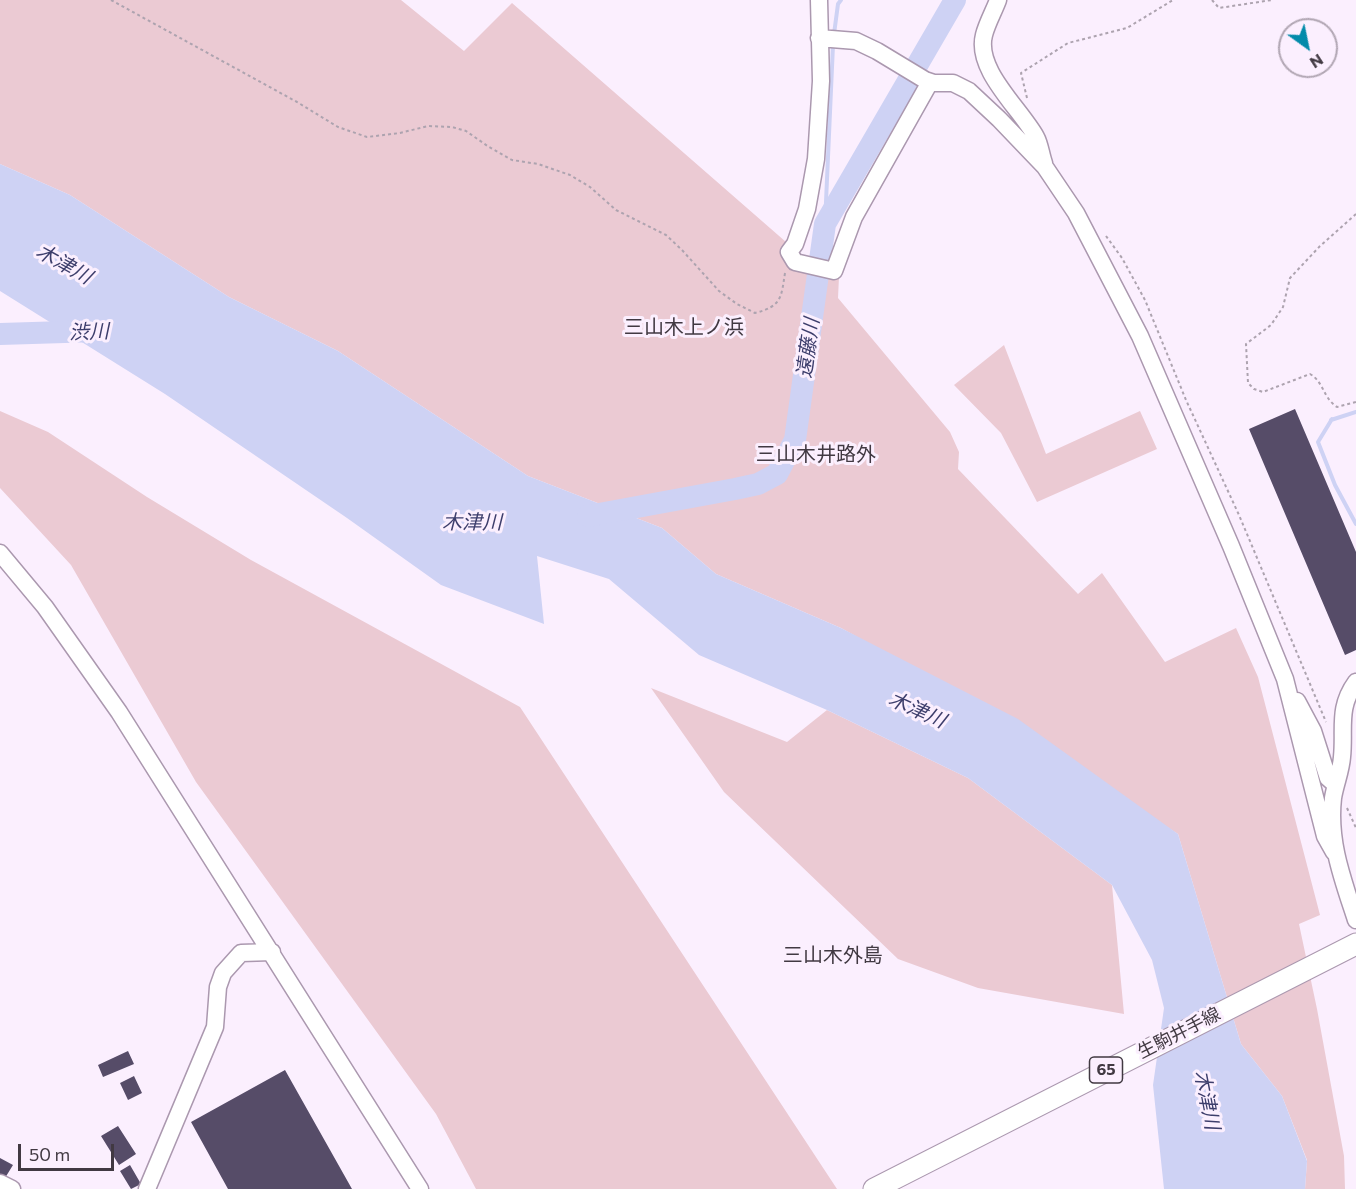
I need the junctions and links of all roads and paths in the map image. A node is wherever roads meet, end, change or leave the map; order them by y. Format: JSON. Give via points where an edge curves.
{"nodes":[{"id":1,"x":111,"y":0,"type":"edge"},
{"id":2,"x":819,"y":0,"type":"edge"},
{"id":3,"x":998,"y":0,"type":"edge"},
{"id":4,"x":1173,"y":0,"type":"edge"},
{"id":5,"x":1212,"y":0,"type":"edge"},
{"id":6,"x":1272,"y":0,"type":"edge"},
{"id":7,"x":819,"y":38,"type":"junction"},
{"id":8,"x":930,"y":82,"type":"junction"},
{"id":9,"x":1028,"y":105,"type":"dead end"},
{"id":10,"x":1045,"y":167,"type":"junction"},
{"id":11,"x":1356,"y":213,"type":"edge"},
{"id":12,"x":789,"y":252,"type":"junction"},
{"id":13,"x":1356,"y":402,"type":"edge"},
{"id":14,"x":0,"y":553,"type":"edge"},
{"id":15,"x":1285,"y":679,"type":"junction"},
{"id":16,"x":1356,"y":682,"type":"edge"},
{"id":17,"x":1336,"y":785,"type":"junction"},
{"id":18,"x":1334,"y":852,"type":"junction"},
{"id":19,"x":1356,"y":920,"type":"edge"},
{"id":20,"x":272,"y":952,"type":"junction"},
{"id":21,"x":1348,"y":955,"type":"edge"},
{"id":22,"x":0,"y":1183,"type":"edge"},
{"id":23,"x":12,"y":1189,"type":"edge"},
{"id":24,"x":147,"y":1189,"type":"edge"},
{"id":25,"x":420,"y":1189,"type":"edge"},
{"id":26,"x":874,"y":1189,"type":"edge"},
{"id":27,"x":906,"y":1189,"type":"edge"}],
"edges":[{"from":1,"to":12,"type":"path","via":[[338,127],[367,137],[428,126],[452,127],[466,131],[512,160],[570,175],[616,210],[666,235],[720,291],[755,314],[768,310],[781,298]]},
{"from":2,"to":7,"type":"street"},
{"from":3,"to":10,"type":"street","via":[[984,35],[986,60],[992,75],[1037,138]]},
{"from":4,"to":9,"type":"path","via":[[1127,28],[1068,44],[1021,72]]},
{"from":5,"to":6,"type":"path","via":[[1219,8]]},
{"from":7,"to":8,"type":"street","via":[[856,41]]},
{"from":7,"to":12,"type":"street","via":[[821,81],[816,159],[807,209]]},
{"from":8,"to":10,"type":"street","via":[[953,83],[969,91]]},
{"from":8,"to":12,"type":"street","via":[[854,217],[834,271],[795,262]]},
{"from":10,"to":15,"type":"street","via":[[1076,213],[1140,336]]},
{"from":11,"to":13,"type":"path","via":[[1290,278],[1283,307],[1271,326],[1246,344],[1248,383],[1254,389],[1263,392],[1310,374],[1318,378],[1329,401],[1337,407]]},
{"from":14,"to":20,"type":"street","via":[[45,607],[119,712]]},
{"from":15,"to":17,"type":"street","via":[[1313,730],[1328,778]]},
{"from":15,"to":18,"type":"street","via":[[1325,836]]},
{"from":16,"to":17,"type":"street","via":[[1341,717],[1342,758]]},
{"from":17,"to":18,"type":"street"},
{"from":18,"to":19,"type":"street"},
{"from":20,"to":24,"type":"street","via":[[241,953],[223,973],[215,1026]]},
{"from":20,"to":25,"type":"street"},
{"from":21,"to":26,"type":"main road","name":"生駒井手線","number":"65"},
{"from":21,"to":27,"type":"main road","name":"生駒井手線","number":"65"},
{"from":22,"to":23,"type":"street"}]}
